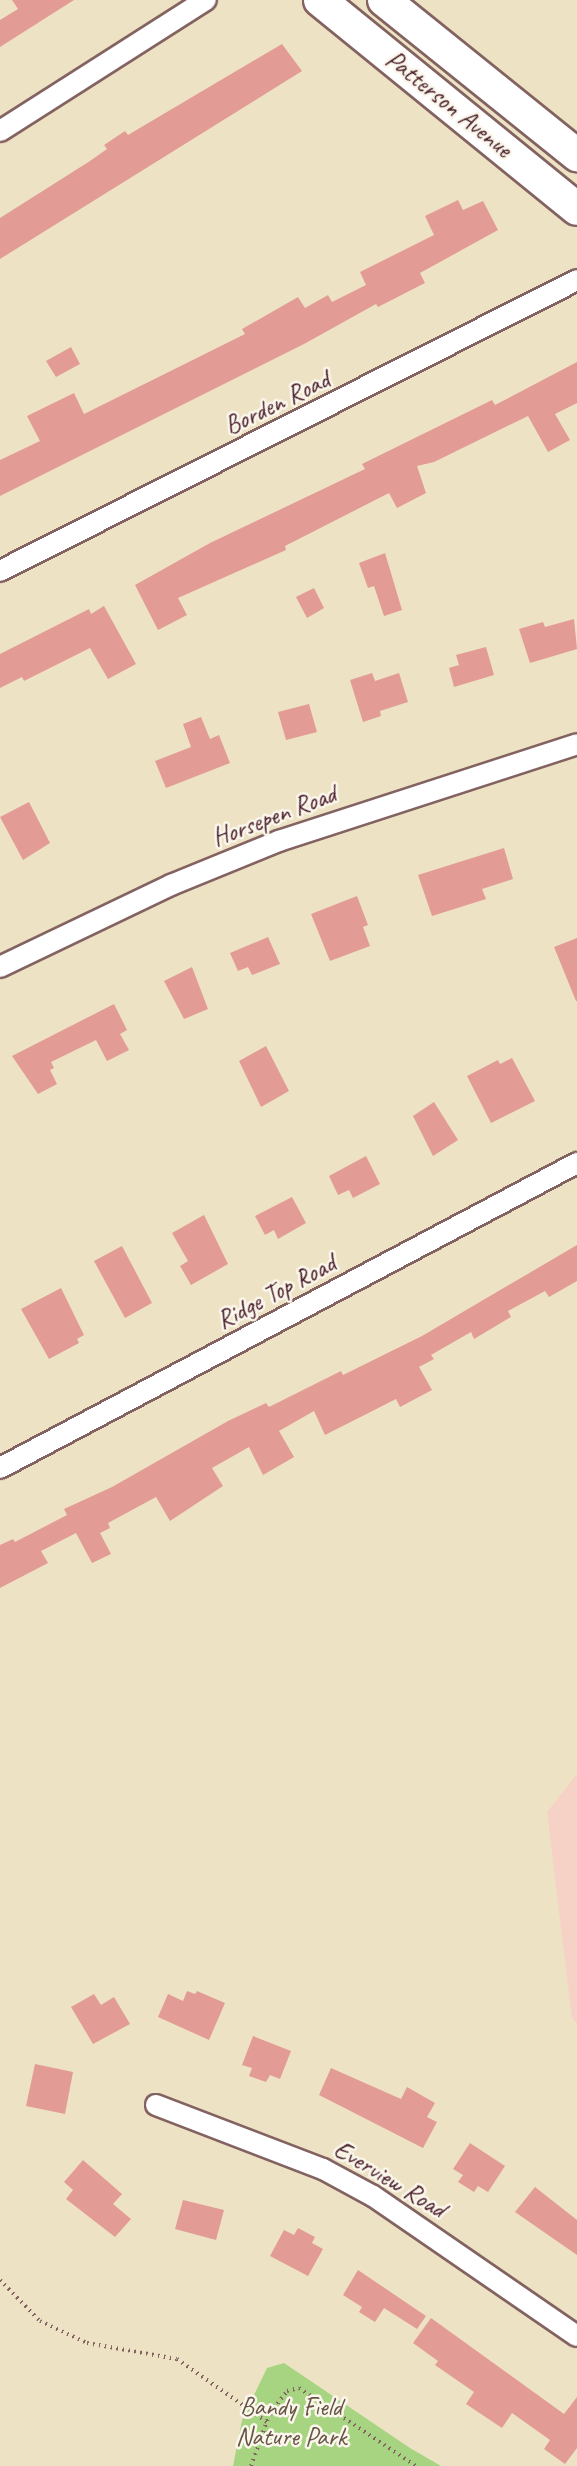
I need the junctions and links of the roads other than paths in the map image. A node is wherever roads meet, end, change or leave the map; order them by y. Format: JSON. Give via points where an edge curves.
{"nodes":[{"id":1,"x":206,"y":0,"type":"edge"},
{"id":2,"x":320,"y":0,"type":"edge"},
{"id":3,"x":384,"y":0,"type":"edge"},
{"id":4,"x":0,"y":131,"type":"edge"},
{"id":5,"x":577,"y":156,"type":"edge"},
{"id":6,"x":577,"y":209,"type":"edge"},
{"id":7,"x":577,"y":280,"type":"edge"},
{"id":8,"x":0,"y":571,"type":"edge"},
{"id":9,"x":577,"y":744,"type":"edge"},
{"id":10,"x":0,"y":967,"type":"edge"},
{"id":11,"x":577,"y":1163,"type":"edge"},
{"id":12,"x":0,"y":1468,"type":"edge"},
{"id":13,"x":156,"y":2105,"type":"dead end"},
{"id":14,"x":577,"y":2336,"type":"edge"}],
"edges":[{"from":1,"to":4,"type":"street"},
{"from":2,"to":6,"type":"main road","name":"Patterson Avenue"},
{"from":3,"to":5,"type":"main road","name":"Patterson Avenue"},
{"from":7,"to":8,"type":"street","name":"Borden Road"},
{"from":9,"to":10,"type":"street","name":"Horsepen Road","via":[[279,840],[171,885]]},
{"from":11,"to":12,"type":"street","name":"Ridge Top Road"},
{"from":13,"to":14,"type":"street","name":"Everview Road","via":[[323,2169],[373,2196]]}]}
